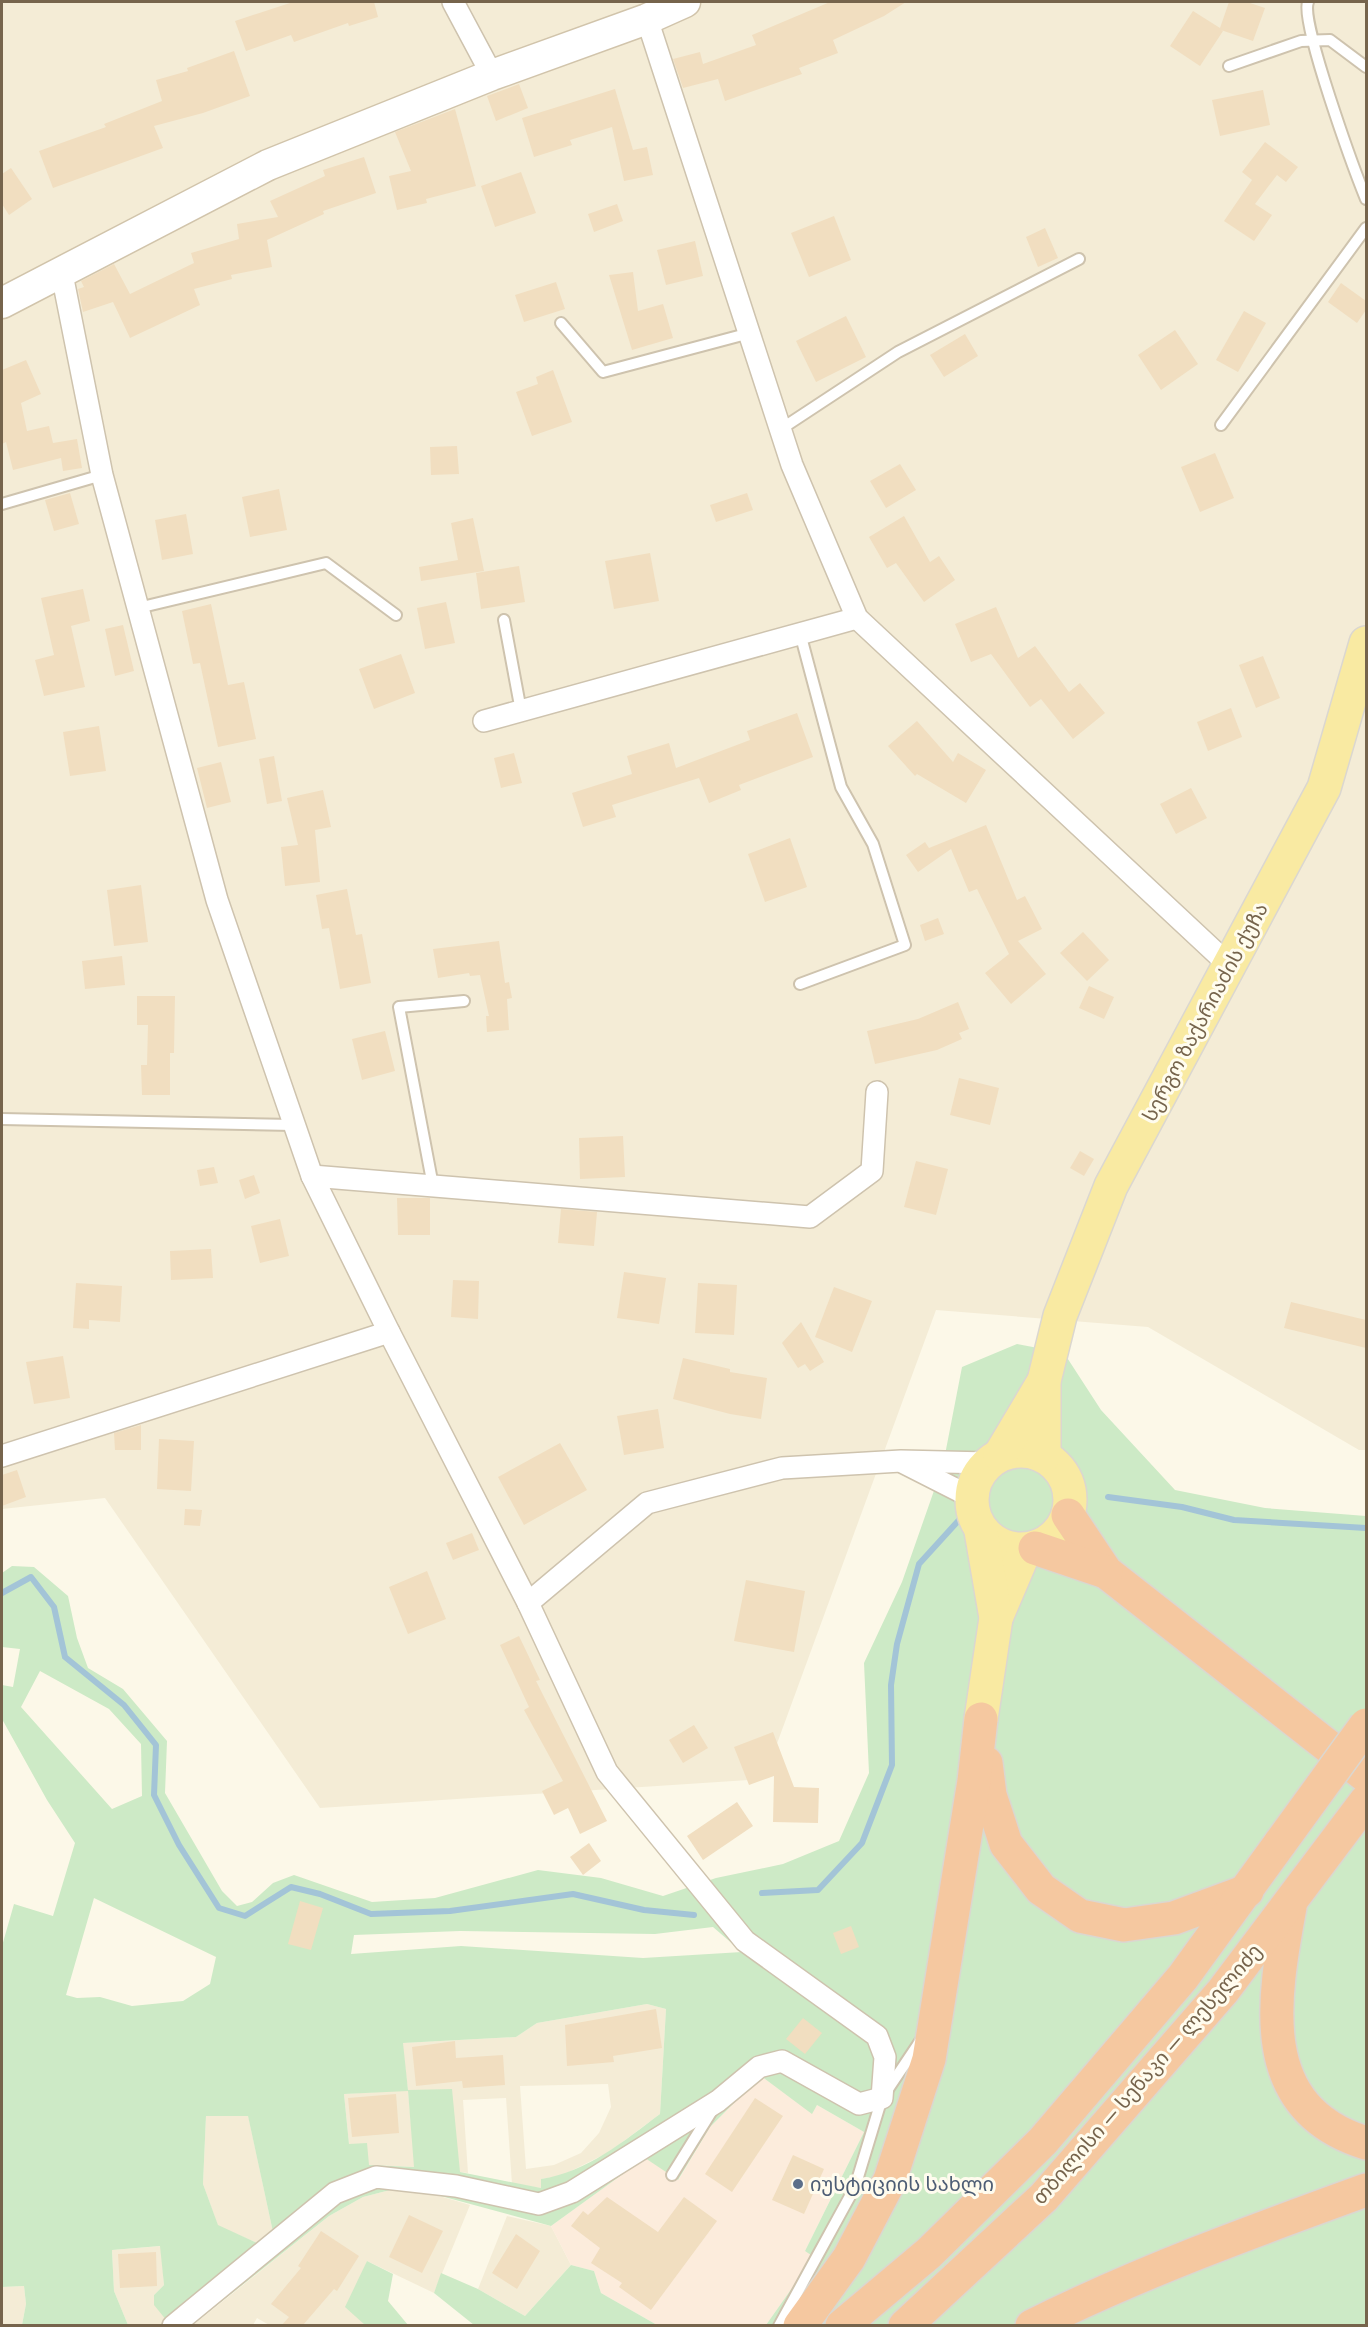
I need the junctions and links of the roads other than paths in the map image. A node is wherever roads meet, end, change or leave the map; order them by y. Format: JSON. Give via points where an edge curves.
{"nodes":[{"id":1,"x":453,"y":2,"type":"edge"},
{"id":2,"x":681,"y":2,"type":"edge"},
{"id":3,"x":1308,"y":2,"type":"edge"},
{"id":4,"x":647,"y":20,"type":"junction"},
{"id":5,"x":1314,"y":40,"type":"junction"},
{"id":6,"x":1229,"y":66,"type":"dead end"},
{"id":7,"x":1366,"y":66,"type":"edge"},
{"id":8,"x":492,"y":75,"type":"junction"},
{"id":9,"x":1366,"y":199,"type":"edge"},
{"id":10,"x":1366,"y":228,"type":"edge"},
{"id":11,"x":1079,"y":259,"type":"dead end"},
{"id":12,"x":62,"y":274,"type":"junction"},
{"id":13,"x":2,"y":303,"type":"edge"},
{"id":14,"x":561,"y":323,"type":"dead end"},
{"id":15,"x":750,"y":333,"type":"junction"},
{"id":16,"x":1221,"y":425,"type":"dead end"},
{"id":17,"x":781,"y":429,"type":"junction"},
{"id":18,"x":102,"y":475,"type":"junction"},
{"id":19,"x":2,"y":504,"type":"edge"},
{"id":20,"x":138,"y":608,"type":"junction"},
{"id":21,"x":396,"y":615,"type":"dead end"},
{"id":22,"x":857,"y":618,"type":"junction"},
{"id":23,"x":504,"y":620,"type":"dead end"},
{"id":24,"x":800,"y":633,"type":"junction"},
{"id":25,"x":1366,"y":643,"type":"edge"},
{"id":26,"x":520,"y":711,"type":"junction"},
{"id":27,"x":484,"y":721,"type":"dead end"},
{"id":28,"x":1230,"y":966,"type":"junction"},
{"id":29,"x":800,"y":984,"type":"dead end"},
{"id":30,"x":464,"y":1001,"type":"dead end"},
{"id":31,"x":877,"y":1092,"type":"dead end"},
{"id":32,"x":2,"y":1119,"type":"edge"},
{"id":33,"x":293,"y":1125,"type":"junction"},
{"id":34,"x":312,"y":1176,"type":"junction"},
{"id":35,"x":433,"y":1186,"type":"junction"},
{"id":36,"x":388,"y":1332,"type":"junction"},
{"id":37,"x":1044,"y":1381,"type":"junction"},
{"id":38,"x":2,"y":1456,"type":"edge"},
{"id":39,"x":1044,"y":1456,"type":"junction"},
{"id":40,"x":994,"y":1459,"type":"junction"},
{"id":41,"x":901,"y":1461,"type":"junction"},
{"id":42,"x":971,"y":1497,"type":"junction"},
{"id":43,"x":1068,"y":1515,"type":"junction"},
{"id":44,"x":981,"y":1531,"type":"junction"},
{"id":45,"x":1030,"y":1549,"type":"junction"},
{"id":46,"x":1106,"y":1572,"type":"junction"},
{"id":47,"x":528,"y":1603,"type":"junction"},
{"id":48,"x":996,"y":1618,"type":"junction"},
{"id":49,"x":981,"y":1719,"type":"junction"},
{"id":50,"x":1366,"y":1725,"type":"edge"},
{"id":51,"x":1366,"y":1776,"type":"edge"},
{"id":52,"x":1366,"y":1801,"type":"edge"},
{"id":53,"x":1247,"y":1891,"type":"junction"},
{"id":54,"x":1290,"y":1902,"type":"junction"},
{"id":55,"x":936,"y":2018,"type":"junction"},
{"id":56,"x":882,"y":2098,"type":"junction"},
{"id":57,"x":718,"y":2101,"type":"junction"},
{"id":58,"x":1366,"y":2143,"type":"edge"},
{"id":59,"x":672,"y":2175,"type":"dead end"},
{"id":60,"x":1366,"y":2190,"type":"edge"},
{"id":61,"x":173,"y":2325,"type":"edge"},
{"id":62,"x":779,"y":2325,"type":"edge"},
{"id":63,"x":800,"y":2325,"type":"edge"},
{"id":64,"x":842,"y":2325,"type":"edge"},
{"id":65,"x":905,"y":2325,"type":"edge"},
{"id":66,"x":1032,"y":2325,"type":"edge"}],
"edges":[{"from":1,"to":8,"type":"street"},
{"from":2,"to":4,"type":"main road"},
{"from":3,"to":5,"type":"lane"},
{"from":4,"to":8,"type":"main road"},
{"from":4,"to":15,"type":"street"},
{"from":5,"to":6,"type":"lane"},
{"from":5,"to":7,"type":"lane","via":[[1330,40]]},
{"from":5,"to":9,"type":"lane"},
{"from":8,"to":12,"type":"main road","via":[[268,165]]},
{"from":10,"to":16,"type":"lane"},
{"from":11,"to":17,"type":"lane","via":[[898,352]]},
{"from":12,"to":13,"type":"main road"},
{"from":12,"to":18,"type":"street"},
{"from":14,"to":15,"type":"lane","via":[[603,372]]},
{"from":15,"to":17,"type":"street"},
{"from":17,"to":22,"type":"street","via":[[792,465]]},
{"from":18,"to":19,"type":"lane"},
{"from":18,"to":20,"type":"street"},
{"from":20,"to":21,"type":"lane","via":[[326,563]]},
{"from":20,"to":33,"type":"street","via":[[217,900]]},
{"from":22,"to":24,"type":"street"},
{"from":22,"to":28,"type":"street"},
{"from":23,"to":26,"type":"lane"},
{"from":24,"to":26,"type":"street"},
{"from":24,"to":29,"type":"lane","via":[[841,787],[873,844],[905,945]]},
{"from":25,"to":28,"type":"main road","name":"სერგო ზაქარიაძის ქუჩა","via":[[1324,788]]},
{"from":26,"to":27,"type":"street"},
{"from":28,"to":37,"type":"main road","name":"სერგო ზაქარიაძის ქუჩა","via":[[1111,1186],[1060,1316]]},
{"from":30,"to":35,"type":"lane","via":[[399,1007]]},
{"from":31,"to":35,"type":"street","via":[[872,1171],[810,1217]]},
{"from":32,"to":33,"type":"lane"},
{"from":33,"to":34,"type":"street"},
{"from":34,"to":35,"type":"street"},
{"from":34,"to":36,"type":"street"},
{"from":36,"to":38,"type":"street"},
{"from":36,"to":47,"type":"street"},
{"from":37,"to":39,"type":"main road","name":"სერგო ზაქარიაძის ქუჩა"},
{"from":37,"to":40,"type":"main road","name":"სერგო ზაქარიაძის ქუჩა"},
{"from":39,"to":40,"type":"main road","via":[[1022,1450]]},
{"from":39,"to":43,"type":"main road","via":[[1066,1481]]},
{"from":40,"to":41,"type":"street"},
{"from":40,"to":42,"type":"main road","via":[[976,1478]]},
{"from":41,"to":42,"type":"street"},
{"from":41,"to":47,"type":"street","via":[[782,1468],[647,1503]]},
{"from":42,"to":44,"type":"main road","via":[[973,1515]]},
{"from":43,"to":45,"type":"main road","via":[[1055,1536]]},
{"from":43,"to":46,"type":"highway"},
{"from":44,"to":45,"type":"main road","via":[[1001,1546]]},
{"from":44,"to":48,"type":"main road"},
{"from":45,"to":46,"type":"highway"},
{"from":45,"to":48,"type":"main road"},
{"from":46,"to":51,"type":"highway"},
{"from":47,"to":56,"type":"street","via":[[607,1772],[745,1941],[877,2036],[885,2057]]},
{"from":48,"to":49,"type":"main road"},
{"from":49,"to":53,"type":"highway","via":[[990,1795],[1006,1844],[1041,1889],[1080,1916],[1124,1925],[1174,1918]]},
{"from":49,"to":55,"type":"highway"},
{"from":50,"to":53,"type":"highway","name":"თბილისი — სენაკი — ლესელიძე","bridge":true},
{"from":52,"to":54,"type":"highway","name":"თბილისი — სენაკი — ლესელიძე"},
{"from":53,"to":64,"type":"highway","name":"თბილისი — სენაკი — ლესელიძე","via":[[1183,1977],[1043,2141],[928,2253]]},
{"from":54,"to":58,"type":"highway","via":[[1278,1970],[1276,2038],[1293,2090],[1316,2118],[1351,2139]]},
{"from":54,"to":65,"type":"highway","name":"თბილისი — სენაკი — ლესელიძე","via":[[1222,1991],[1044,2197]]},
{"from":55,"to":56,"type":"lane"},
{"from":55,"to":63,"type":"highway","via":[[929,2059],[890,2180],[849,2258]]},
{"from":56,"to":57,"type":"street","via":[[859,2104],[782,2061],[759,2067]]},
{"from":56,"to":62,"type":"lane","via":[[855,2187]]},
{"from":57,"to":59,"type":"lane"},
{"from":57,"to":61,"type":"street","via":[[572,2192],[539,2204],[456,2186],[376,2177],[334,2193]]},
{"from":60,"to":66,"type":"highway","via":[[1223,2241]]}]}
